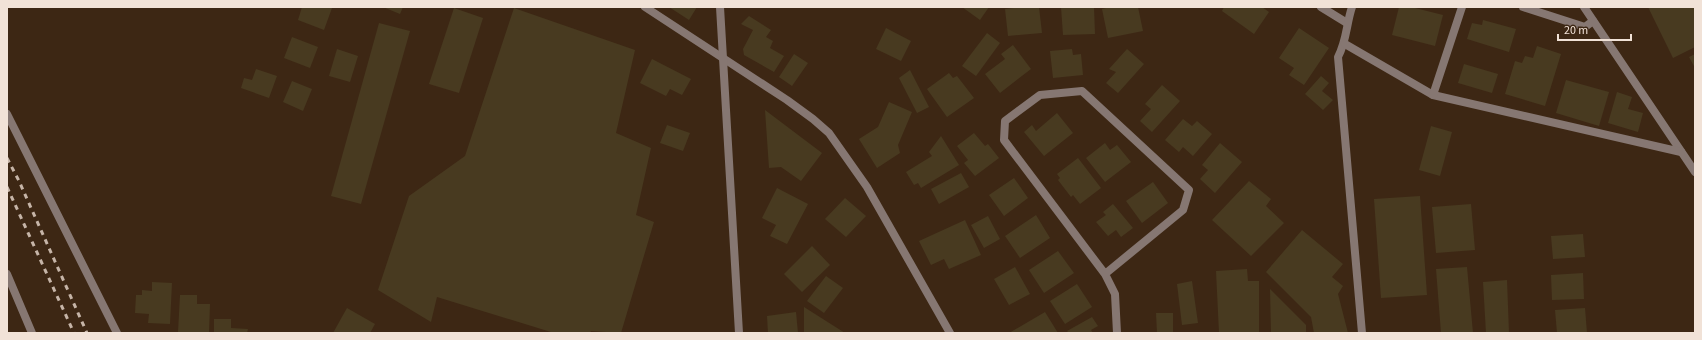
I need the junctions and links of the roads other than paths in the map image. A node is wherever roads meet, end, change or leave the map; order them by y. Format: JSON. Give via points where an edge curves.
{"nodes":[{"id":1,"x":645,"y":7,"type":"edge"},
{"id":2,"x":720,"y":7,"type":"edge"},
{"id":3,"x":1321,"y":7,"type":"edge"},
{"id":4,"x":1352,"y":7,"type":"edge"},
{"id":5,"x":1462,"y":7,"type":"edge"},
{"id":6,"x":1523,"y":7,"type":"edge"},
{"id":7,"x":1584,"y":7,"type":"edge"},
{"id":8,"x":1594,"y":21,"type":"junction"},
{"id":9,"x":1347,"y":23,"type":"junction"},
{"id":10,"x":1345,"y":44,"type":"junction"},
{"id":11,"x":723,"y":57,"type":"junction"},
{"id":12,"x":1433,"y":95,"type":"junction"},
{"id":13,"x":7,"y":114,"type":"edge"},
{"id":14,"x":1681,"y":152,"type":"junction"},
{"id":15,"x":1695,"y":172,"type":"edge"},
{"id":16,"x":7,"y":274,"type":"edge"},
{"id":17,"x":1105,"y":274,"type":"junction"},
{"id":18,"x":32,"y":333,"type":"edge"},
{"id":19,"x":117,"y":333,"type":"edge"},
{"id":20,"x":739,"y":333,"type":"edge"},
{"id":21,"x":950,"y":333,"type":"edge"},
{"id":22,"x":1117,"y":333,"type":"edge"},
{"id":23,"x":1362,"y":333,"type":"edge"}],
"edges":[{"from":1,"to":11,"type":"street"},
{"from":2,"to":11,"type":"street"},
{"from":3,"to":9,"type":"street"},
{"from":4,"to":9,"type":"street"},
{"from":5,"to":12,"type":"street"},
{"from":6,"to":8,"type":"street","via":[[1585,27]]},
{"from":7,"to":8,"type":"street"},
{"from":8,"to":14,"type":"street"},
{"from":9,"to":10,"type":"street"},
{"from":10,"to":12,"type":"street"},
{"from":10,"to":23,"type":"street","via":[[1338,57]]},
{"from":11,"to":20,"type":"street"},
{"from":11,"to":21,"type":"street","via":[[800,109],[829,133],[867,187]]},
{"from":12,"to":14,"type":"street"},
{"from":13,"to":19,"type":"street"},
{"from":14,"to":15,"type":"street"},
{"from":16,"to":18,"type":"street"},
{"from":17,"to":17,"type":"street","via":[[1004,140],[1005,121],[1040,96],[1082,91],[1189,190],[1183,210]]},
{"from":17,"to":22,"type":"street","via":[[1115,294]]}]}
